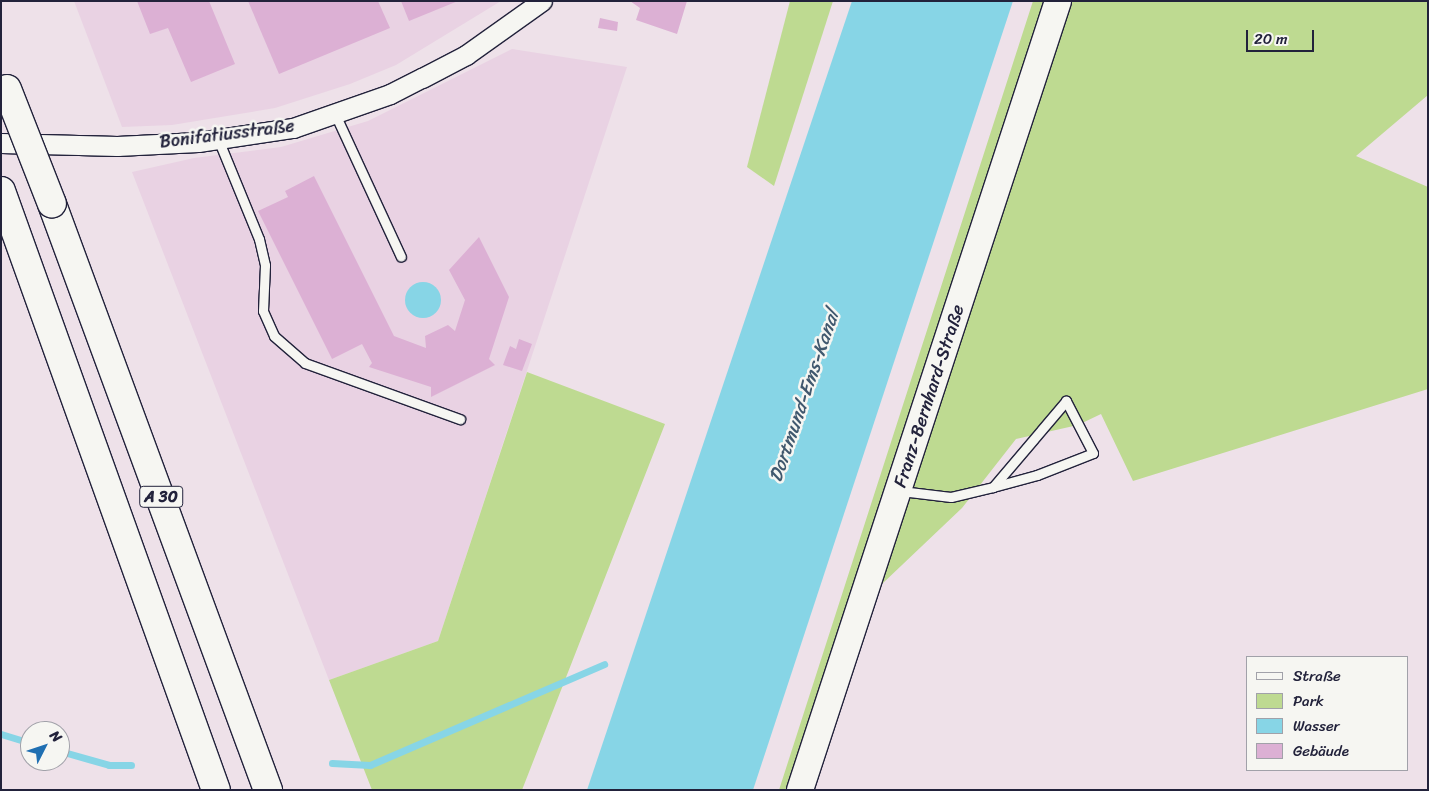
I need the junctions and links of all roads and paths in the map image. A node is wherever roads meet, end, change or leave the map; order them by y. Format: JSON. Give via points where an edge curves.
{"nodes":[{"id":1,"x":542,"y":1,"type":"edge"},
{"id":2,"x":1058,"y":1,"type":"edge"},
{"id":3,"x":4,"y":81,"type":"edge"},
{"id":4,"x":336,"y":114,"type":"junction"},
{"id":5,"x":218,"y":139,"type":"junction"},
{"id":6,"x":1,"y":143,"type":"edge"},
{"id":7,"x":4,"y":196,"type":"edge"},
{"id":8,"x":401,"y":257,"type":"dead end"},
{"id":9,"x":460,"y":419,"type":"dead end"},
{"id":10,"x":993,"y":487,"type":"junction"},
{"id":11,"x":898,"y":491,"type":"junction"},
{"id":12,"x":216,"y":790,"type":"edge"},
{"id":13,"x":268,"y":790,"type":"edge"},
{"id":14,"x":800,"y":790,"type":"edge"}],
"edges":[{"from":1,"to":4,"type":"street","name":"Bonifatiusstraße","via":[[466,55],[390,94]]},
{"from":2,"to":11,"type":"street","name":"Franz-Bernhard-Straße"},
{"from":3,"to":13,"type":"highway","number":"A 30","bridge":true},
{"from":4,"to":5,"type":"street","name":"Bonifatiusstraße","via":[[293,128]]},
{"from":4,"to":8,"type":"lane"},
{"from":5,"to":6,"type":"street","name":"Bonifatiusstraße","via":[[117,146]]},
{"from":5,"to":9,"type":"lane","via":[[259,239],[265,265],[263,311],[274,336],[306,363]]},
{"from":7,"to":12,"type":"highway","number":"A 30"},
{"from":10,"to":10,"type":"lane","via":[[1093,454],[1066,401]]},
{"from":10,"to":11,"type":"lane","via":[[951,497]]},
{"from":11,"to":14,"type":"street","name":"Franz-Bernhard-Straße"}]}
